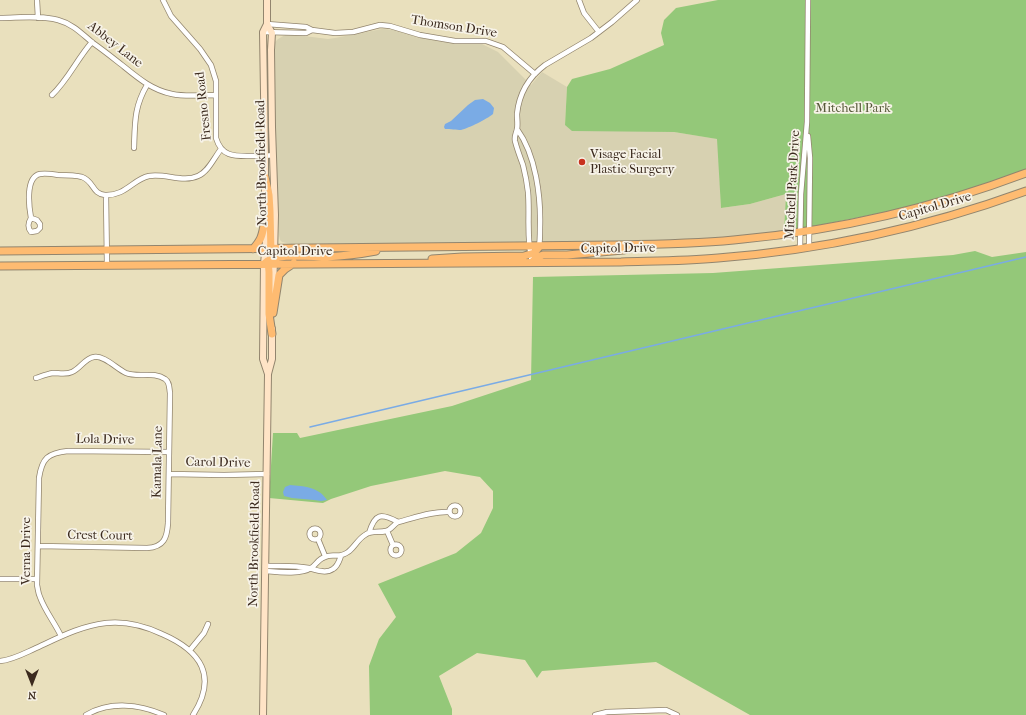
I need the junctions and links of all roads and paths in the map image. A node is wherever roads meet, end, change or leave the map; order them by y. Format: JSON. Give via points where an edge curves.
{"nodes":[{"id":1,"x":37,"y":0,"type":"edge"},
{"id":2,"x":163,"y":0,"type":"edge"},
{"id":3,"x":267,"y":0,"type":"edge"},
{"id":4,"x":578,"y":0,"type":"edge"},
{"id":5,"x":637,"y":0,"type":"edge"},
{"id":6,"x":808,"y":0,"type":"edge"},
{"id":7,"x":0,"y":18,"type":"edge"},
{"id":8,"x":38,"y":18,"type":"junction"},
{"id":9,"x":267,"y":24,"type":"junction"},
{"id":10,"x":312,"y":30,"type":"junction"},
{"id":11,"x":263,"y":32,"type":"junction"},
{"id":12,"x":599,"y":32,"type":"junction"},
{"id":13,"x":272,"y":33,"type":"junction"},
{"id":14,"x":92,"y":42,"type":"junction"},
{"id":15,"x":535,"y":74,"type":"junction"},
{"id":16,"x":147,"y":85,"type":"junction"},
{"id":17,"x":215,"y":95,"type":"junction"},
{"id":18,"x":52,"y":96,"type":"dead end"},
{"id":19,"x":807,"y":122,"type":"junction"},
{"id":20,"x":518,"y":129,"type":"junction"},
{"id":21,"x":134,"y":148,"type":"dead end"},
{"id":22,"x":221,"y":149,"type":"junction"},
{"id":23,"x":273,"y":155,"type":"junction"},
{"id":24,"x":265,"y":156,"type":"junction"},
{"id":25,"x":1026,"y":173,"type":"edge"},
{"id":26,"x":265,"y":177,"type":"junction"},
{"id":27,"x":528,"y":186,"type":"junction"},
{"id":28,"x":537,"y":186,"type":"junction"},
{"id":29,"x":1026,"y":191,"type":"edge"},
{"id":30,"x":106,"y":195,"type":"junction"},
{"id":31,"x":31,"y":218,"type":"dead end"},
{"id":32,"x":265,"y":221,"type":"junction"},
{"id":33,"x":808,"y":230,"type":"junction"},
{"id":34,"x":800,"y":232,"type":"junction"},
{"id":35,"x":652,"y":244,"type":"junction"},
{"id":36,"x":528,"y":246,"type":"junction"},
{"id":37,"x":540,"y":246,"type":"junction"},
{"id":38,"x":396,"y":247,"type":"junction"},
{"id":39,"x":809,"y":248,"type":"junction"},
{"id":40,"x":253,"y":249,"type":"junction"},
{"id":41,"x":270,"y":249,"type":"junction"},
{"id":42,"x":800,"y":249,"type":"junction"},
{"id":43,"x":107,"y":250,"type":"junction"},
{"id":44,"x":0,"y":251,"type":"edge"},
{"id":45,"x":530,"y":254,"type":"junction"},
{"id":46,"x":270,"y":261,"type":"junction"},
{"id":47,"x":532,"y":262,"type":"junction"},
{"id":48,"x":294,"y":263,"type":"junction"},
{"id":49,"x":393,"y":264,"type":"junction"},
{"id":50,"x":107,"y":265,"type":"junction"},
{"id":51,"x":0,"y":266,"type":"edge"},
{"id":52,"x":273,"y":313,"type":"junction"},
{"id":53,"x":272,"y":334,"type":"junction"},
{"id":54,"x":268,"y":374,"type":"junction"},
{"id":55,"x":36,"y":378,"type":"dead end"},
{"id":56,"x":169,"y":452,"type":"junction"},
{"id":57,"x":43,"y":461,"type":"joint"},
{"id":58,"x":169,"y":474,"type":"junction"},
{"id":59,"x":267,"y":474,"type":"junction"},
{"id":60,"x":449,"y":512,"type":"dead end"},
{"id":61,"x":398,"y":522,"type":"junction"},
{"id":62,"x":387,"y":531,"type":"junction"},
{"id":63,"x":369,"y":533,"type":"junction"},
{"id":64,"x":318,"y":539,"type":"dead end"},
{"id":65,"x":161,"y":544,"type":"joint"},
{"id":66,"x":393,"y":545,"type":"dead end"},
{"id":67,"x":38,"y":546,"type":"junction"},
{"id":68,"x":325,"y":556,"type":"junction"},
{"id":69,"x":341,"y":556,"type":"junction"},
{"id":70,"x":311,"y":568,"type":"junction"},
{"id":71,"x":265,"y":569,"type":"junction"},
{"id":72,"x":0,"y":579,"type":"edge"},
{"id":73,"x":37,"y":579,"type":"junction"},
{"id":74,"x":208,"y":624,"type":"dead end"},
{"id":75,"x":61,"y":636,"type":"junction"},
{"id":76,"x":190,"y":650,"type":"junction"},
{"id":77,"x":0,"y":661,"type":"edge"},
{"id":78,"x":158,"y":714,"type":"edge"},
{"id":79,"x":86,"y":715,"type":"edge"},
{"id":80,"x":164,"y":715,"type":"edge"},
{"id":81,"x":193,"y":715,"type":"edge"},
{"id":82,"x":263,"y":715,"type":"edge"},
{"id":83,"x":595,"y":715,"type":"edge"},
{"id":84,"x":677,"y":715,"type":"edge"}],
"edges":[{"from":1,"to":8,"type":"street"},
{"from":2,"to":17,"type":"street","name":"Fresno Road","via":[[171,16],[211,65],[216,81]]},
{"from":3,"to":9,"type":"street","name":"North Brookfield Road"},
{"from":4,"to":12,"type":"street","via":[[584,13]]},
{"from":5,"to":12,"type":"street"},
{"from":6,"to":19,"type":"street","name":"Mitchell Park Drive"},
{"from":7,"to":8,"type":"street","name":"Abbey Lane"},
{"from":8,"to":14,"type":"street","name":"Abbey Lane","via":[[52,18],[69,24]]},
{"from":9,"to":10,"type":"street","name":"Thomson Drive","via":[[306,27]]},
{"from":9,"to":11,"type":"street","name":"North Brookfield Road"},
{"from":9,"to":13,"type":"street","name":"North Brookfield Road"},
{"from":10,"to":13,"type":"street","name":"Thomson Drive","via":[[306,33]]},
{"from":10,"to":15,"type":"street","name":"Thomson Drive","via":[[353,32],[380,25],[455,41],[486,41],[504,47]]},
{"from":11,"to":13,"type":"street","name":"Thomson Drive"},
{"from":11,"to":24,"type":"street","name":"North Brookfield Road"},
{"from":12,"to":15,"type":"street","via":[[545,65]]},
{"from":13,"to":23,"type":"street","name":"North Brookfield Road"},
{"from":14,"to":16,"type":"street","name":"Abbey Lane"},
{"from":14,"to":18,"type":"street"},
{"from":15,"to":20,"type":"street","via":[[529,80],[520,100]]},
{"from":16,"to":17,"type":"street","name":"Abbey Lane","via":[[173,94]]},
{"from":16,"to":21,"type":"street","via":[[136,110]]},
{"from":17,"to":22,"type":"street","name":"Fresno Road","via":[[216,138]]},
{"from":19,"to":33,"type":"street","name":"Mitchell Park Drive","via":[[810,158]]},
{"from":19,"to":34,"type":"street","name":"Mitchell Park Drive"},
{"from":20,"to":27,"type":"street","via":[[515,140]]},
{"from":20,"to":28,"type":"street","via":[[530,153]]},
{"from":22,"to":24,"type":"street","name":"Fresno Road","via":[[234,156]]},
{"from":22,"to":30,"type":"street","via":[[200,176],[144,177],[117,194]]},
{"from":23,"to":24,"type":"street","name":"Fresno Road"},
{"from":23,"to":41,"type":"street","name":"North Brookfield Road","via":[[275,215]]},
{"from":24,"to":26,"type":"street","name":"North Brookfield Road"},
{"from":25,"to":33,"type":"main road","name":"Capitol Drive","via":[[931,204]]},
{"from":26,"to":32,"type":"street","name":"North Brookfield Road"},
{"from":26,"to":41,"type":"main road","via":[[269,195]]},
{"from":27,"to":28,"type":"street"},
{"from":27,"to":36,"type":"street"},
{"from":28,"to":37,"type":"street"},
{"from":29,"to":39,"type":"main road","name":"Capitol Drive","via":[[911,226]]},
{"from":30,"to":31,"type":"street","via":[[98,194],[89,181],[82,177],[40,174],[32,178],[30,183]]},
{"from":30,"to":43,"type":"street"},
{"from":32,"to":40,"type":"main road","via":[[262,237]]},
{"from":32,"to":41,"type":"street","name":"North Brookfield Road"},
{"from":33,"to":34,"type":"main road","name":"Capitol Drive"},
{"from":33,"to":39,"type":"street","name":"Mitchell Park Drive"},
{"from":34,"to":35,"type":"main road","name":"Capitol Drive","via":[[737,240]]},
{"from":34,"to":42,"type":"street","name":"Mitchell Park Drive"},
{"from":35,"to":37,"type":"main road","name":"Capitol Drive"},
{"from":35,"to":47,"type":"main road","via":[[623,250],[543,255]]},
{"from":36,"to":37,"type":"main road","name":"Capitol Drive"},
{"from":36,"to":38,"type":"main road","name":"Capitol Drive"},
{"from":36,"to":45,"type":"street"},
{"from":37,"to":45,"type":"main road"},
{"from":37,"to":47,"type":"street"},
{"from":38,"to":41,"type":"main road","name":"Capitol Drive"},
{"from":38,"to":46,"type":"main road","via":[[326,257],[282,257]]},
{"from":39,"to":42,"type":"main road","name":"Capitol Drive"},
{"from":40,"to":41,"type":"main road","name":"Capitol Drive"},
{"from":40,"to":43,"type":"main road","name":"Capitol Drive"},
{"from":41,"to":46,"type":"main road"},
{"from":42,"to":47,"type":"main road","name":"Capitol Drive","via":[[700,260]]},
{"from":43,"to":44,"type":"main road","name":"Capitol Drive"},
{"from":43,"to":50,"type":"street"},
{"from":45,"to":47,"type":"street"},
{"from":45,"to":49,"type":"main road","via":[[446,258]]},
{"from":46,"to":48,"type":"main road","name":"Capitol Drive"},
{"from":46,"to":50,"type":"main road","name":"Capitol Drive"},
{"from":46,"to":52,"type":"street","name":"North Brookfield Road"},
{"from":46,"to":53,"type":"main road","via":[[269,314]]},
{"from":46,"to":54,"type":"street","name":"North Brookfield Road","via":[[263,359]]},
{"from":47,"to":49,"type":"main road","name":"Capitol Drive"},
{"from":48,"to":49,"type":"main road","name":"Capitol Drive"},
{"from":48,"to":52,"type":"main road","via":[[279,275]]},
{"from":50,"to":51,"type":"main road"},
{"from":52,"to":53,"type":"street","name":"North Brookfield Road"},
{"from":53,"to":54,"type":"street","name":"North Brookfield Road","via":[[272,359]]},
{"from":54,"to":59,"type":"street","name":"North Brookfield Road"},
{"from":55,"to":56,"type":"street","name":"Kamala Lane","via":[[46,374],[70,373],[89,358],[99,357],[125,373],[165,379],[169,383],[170,393]]},
{"from":56,"to":57,"type":"street","name":"Lola Drive","via":[[68,451],[49,455]]},
{"from":56,"to":58,"type":"street","name":"Kamala Lane"},
{"from":57,"to":67,"type":"street","name":"Verna Drive","via":[[39,478]]},
{"from":58,"to":59,"type":"street","name":"Carol Drive"},
{"from":58,"to":65,"type":"street","name":"Kamala Lane","via":[[167,533]]},
{"from":59,"to":71,"type":"street","name":"North Brookfield Road"},
{"from":60,"to":61,"type":"street"},
{"from":61,"to":62,"type":"street"},
{"from":61,"to":63,"type":"street","via":[[386,516],[378,517]]},
{"from":62,"to":63,"type":"street"},
{"from":62,"to":66,"type":"street"},
{"from":63,"to":69,"type":"street","via":[[363,535]]},
{"from":64,"to":68,"type":"street"},
{"from":65,"to":67,"type":"street","name":"Crest Court","via":[[147,548]]},
{"from":67,"to":73,"type":"street","name":"Verna Drive"},
{"from":68,"to":69,"type":"street"},
{"from":68,"to":70,"type":"street"},
{"from":69,"to":70,"type":"street","via":[[333,570],[326,572]]},
{"from":70,"to":71,"type":"street"},
{"from":71,"to":82,"type":"street","name":"North Brookfield Road"},
{"from":72,"to":73,"type":"street"},
{"from":73,"to":75,"type":"street","name":"Verna Drive","via":[[39,596]]},
{"from":74,"to":76,"type":"street"},
{"from":75,"to":76,"type":"street","via":[[107,623],[123,624],[153,630]]},
{"from":75,"to":77,"type":"street","via":[[15,658]]},
{"from":76,"to":81,"type":"street","via":[[201,664],[205,682],[201,700]]},
{"from":78,"to":79,"type":"street","via":[[140,707],[115,706]]},
{"from":78,"to":80,"type":"street"},
{"from":83,"to":84,"type":"street","via":[[607,712],[666,710]]}]}
